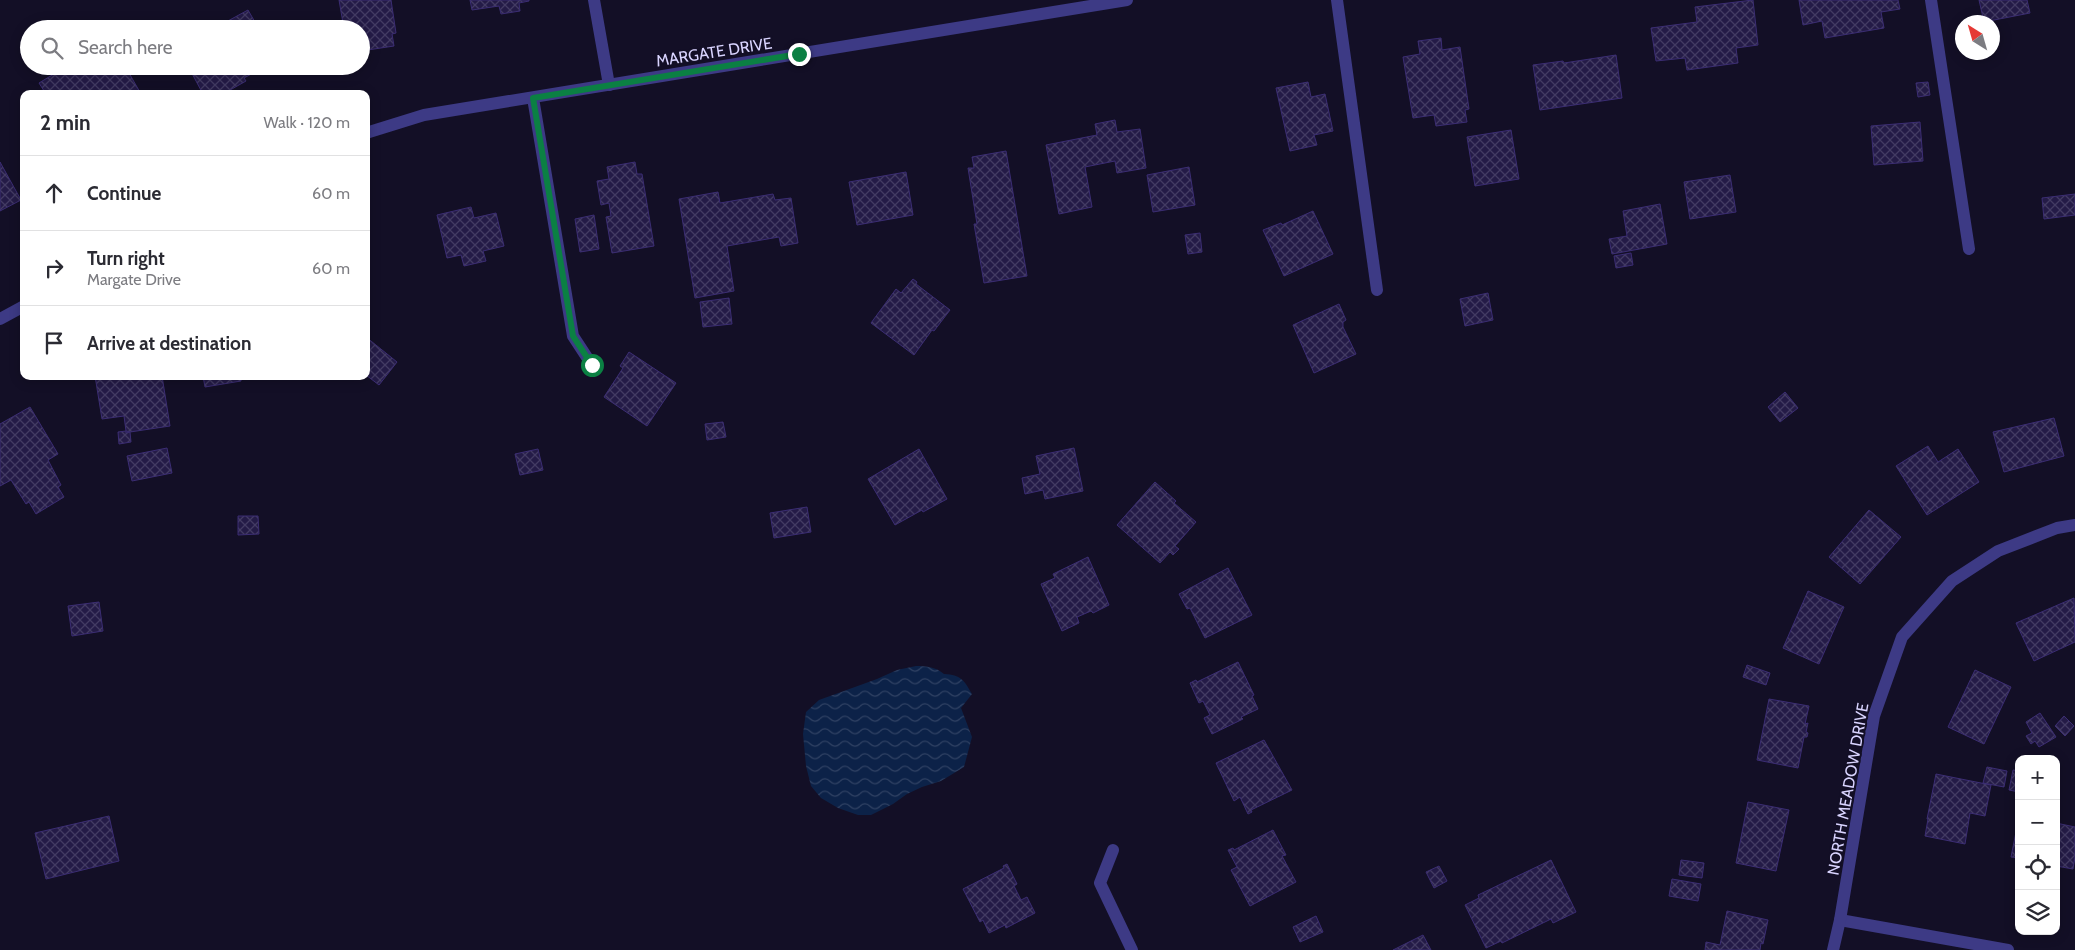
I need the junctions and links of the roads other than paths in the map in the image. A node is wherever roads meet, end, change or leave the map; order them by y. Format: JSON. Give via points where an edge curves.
{"nodes":[{"id":1,"x":594,"y":0,"type":"edge"},
{"id":2,"x":1127,"y":0,"type":"edge"},
{"id":3,"x":1337,"y":0,"type":"edge"},
{"id":4,"x":1931,"y":0,"type":"edge"},
{"id":5,"x":609,"y":86,"type":"junction"},
{"id":6,"x":533,"y":98,"type":"junction"},
{"id":7,"x":370,"y":132,"type":"edge"},
{"id":8,"x":1968,"y":249,"type":"dead end"},
{"id":9,"x":1377,"y":290,"type":"dead end"},
{"id":10,"x":20,"y":308,"type":"edge"},
{"id":11,"x":0,"y":319,"type":"edge"},
{"id":12,"x":592,"y":365,"type":"dead end"},
{"id":13,"x":2075,"y":524,"type":"edge"},
{"id":14,"x":1113,"y":850,"type":"dead end"},
{"id":15,"x":1840,"y":920,"type":"junction"},
{"id":16,"x":1132,"y":950,"type":"edge"},
{"id":17,"x":1833,"y":950,"type":"edge"},
{"id":18,"x":2008,"y":950,"type":"edge"}],
"edges":[{"from":1,"to":5,"type":"street"},
{"from":2,"to":5,"type":"street","name":"MARGATE DRIVE"},
{"from":3,"to":9,"type":"street"},
{"from":4,"to":8,"type":"street"},
{"from":5,"to":6,"type":"street","name":"MARGATE DRIVE"},
{"from":6,"to":7,"type":"street","name":"MARGATE DRIVE","via":[[424,115]]},
{"from":6,"to":12,"type":"street","via":[[573,336]]},
{"from":10,"to":11,"type":"street"},
{"from":13,"to":15,"type":"street","name":"NORTH MEADOW DRIVE","via":[[1998,551],[1952,581],[1902,637],[1874,716]]},
{"from":14,"to":16,"type":"street","via":[[1100,883]]},
{"from":15,"to":17,"type":"street","name":"NORTH MEADOW DRIVE"},
{"from":15,"to":18,"type":"street"}]}
